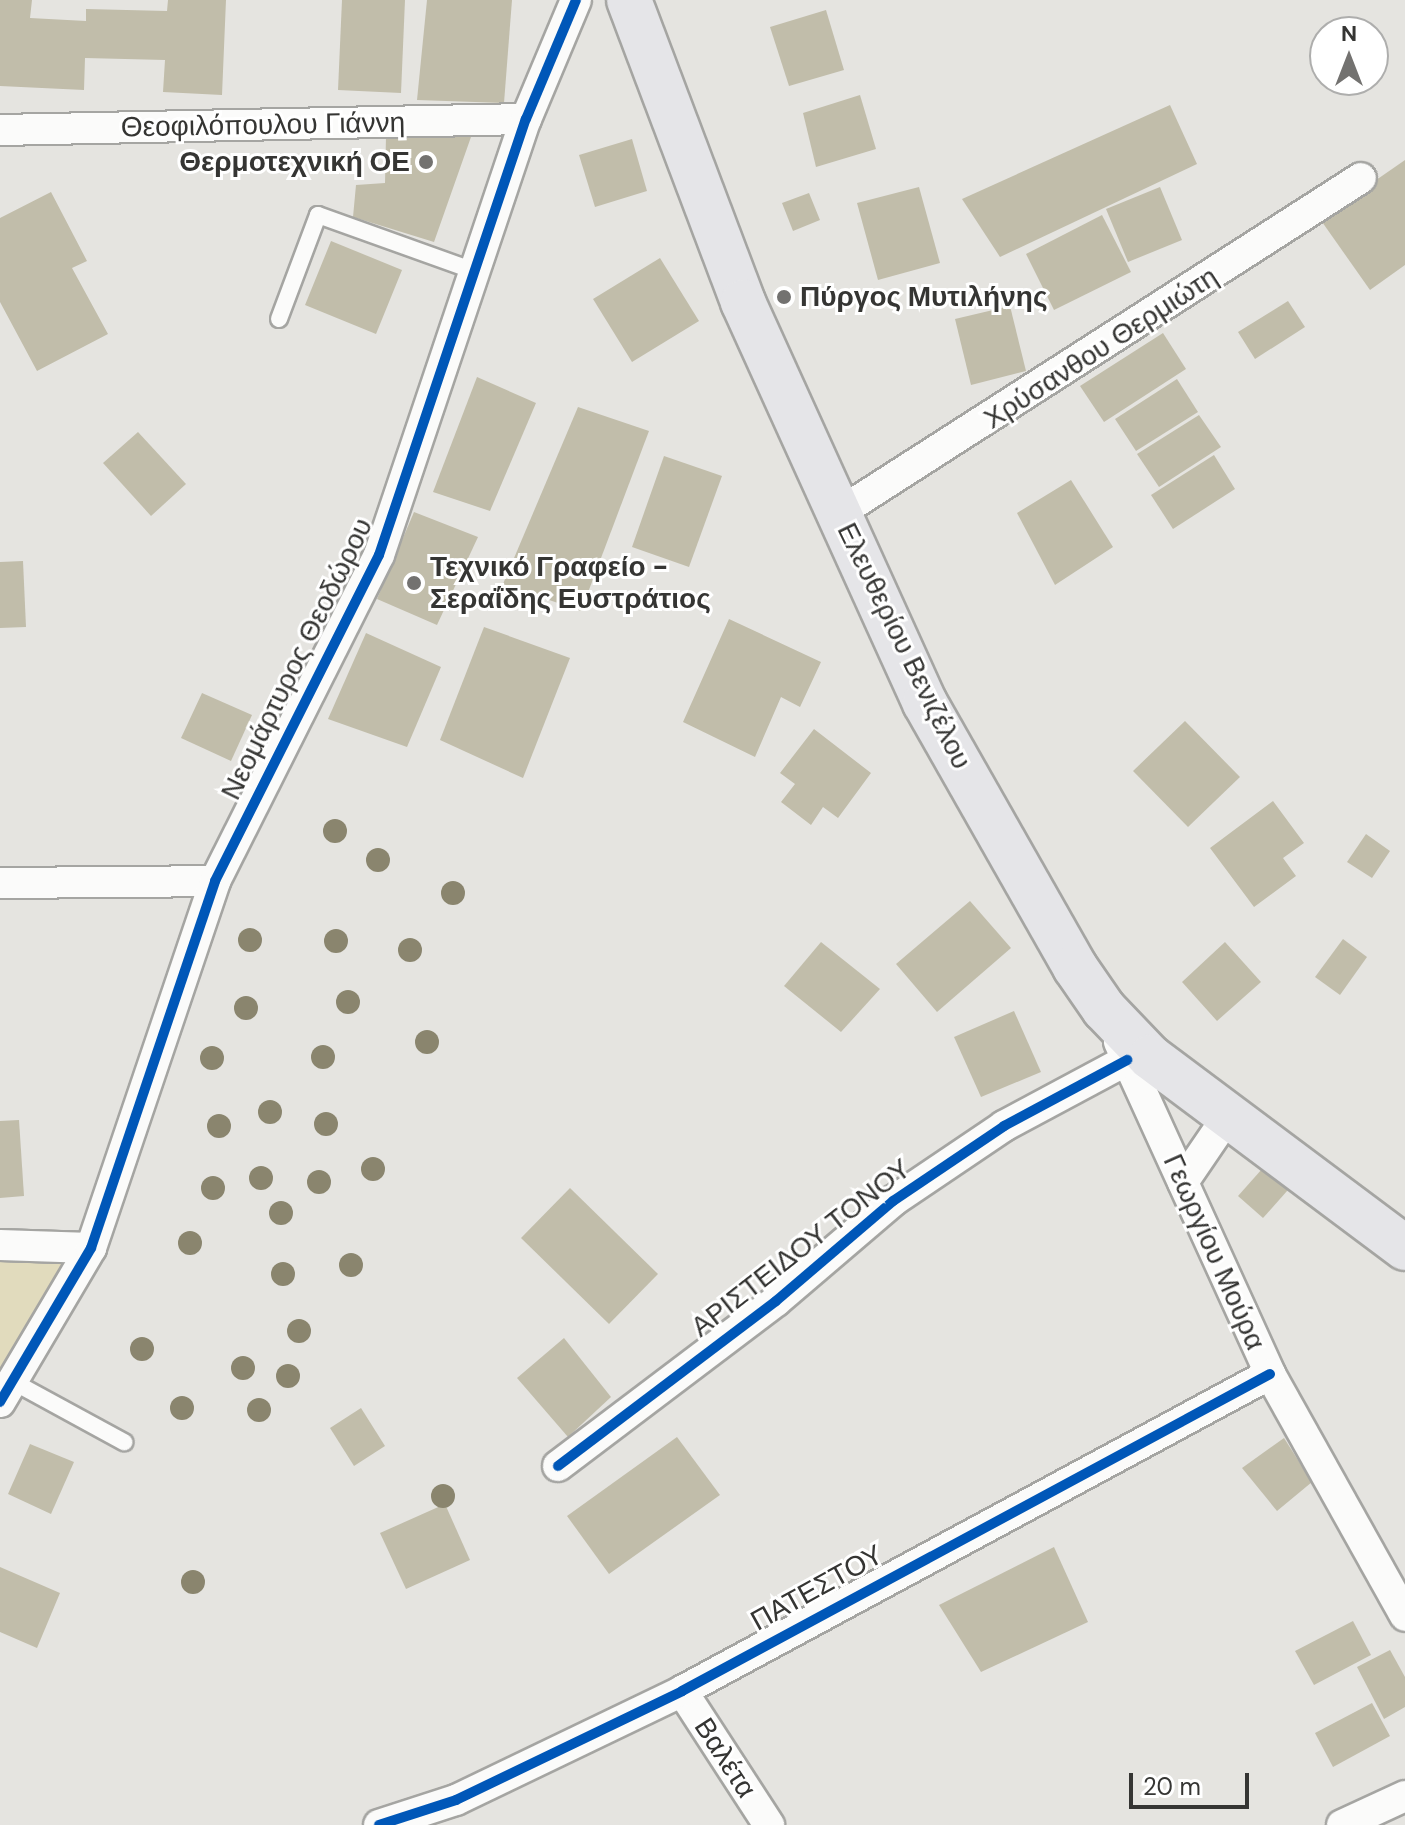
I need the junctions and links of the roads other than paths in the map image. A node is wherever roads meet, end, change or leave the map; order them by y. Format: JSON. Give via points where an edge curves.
{"nodes":[{"id":1,"x":576,"y":0,"type":"edge"},
{"id":2,"x":629,"y":0,"type":"edge"},
{"id":3,"x":526,"y":119,"type":"junction"},
{"id":4,"x":0,"y":130,"type":"edge"},
{"id":5,"x":1361,"y":178,"type":"dead end"},
{"id":6,"x":474,"y":271,"type":"junction"},
{"id":7,"x":279,"y":319,"type":"dead end"},
{"id":8,"x":839,"y":513,"type":"junction"},
{"id":9,"x":215,"y":881,"type":"junction"},
{"id":10,"x":0,"y":883,"type":"edge"},
{"id":11,"x":1104,"y":1009,"type":"junction"},
{"id":12,"x":1127,"y":1060,"type":"junction"},
{"id":13,"x":1228,"y":1116,"type":"junction"},
{"id":14,"x":1183,"y":1182,"type":"junction"},
{"id":15,"x":0,"y":1245,"type":"edge"},
{"id":16,"x":91,"y":1248,"type":"junction"},
{"id":17,"x":1405,"y":1248,"type":"edge"},
{"id":18,"x":1270,"y":1374,"type":"junction"},
{"id":19,"x":6,"y":1392,"type":"edge"},
{"id":20,"x":124,"y":1442,"type":"dead end"},
{"id":21,"x":558,"y":1466,"type":"dead end"},
{"id":22,"x":1405,"y":1616,"type":"edge"},
{"id":23,"x":682,"y":1691,"type":"junction"},
{"id":24,"x":1405,"y":1796,"type":"edge"},
{"id":25,"x":456,"y":1812,"type":"edge"},
{"id":26,"x":379,"y":1825,"type":"edge"},
{"id":27,"x":769,"y":1825,"type":"edge"},
{"id":28,"x":1342,"y":1825,"type":"edge"}],
"edges":[{"from":1,"to":3,"type":"street","name":"Νεομάρτυρος Θεοδώρου"},
{"from":2,"to":8,"type":"main road","name":"Ελευθερίου Βενιζέλου","via":[[743,302]]},
{"from":3,"to":4,"type":"street","name":"Θεοφιλόπουλου Γιάννη"},
{"from":3,"to":6,"type":"street","name":"Νεομάρτυρος Θεοδώρου"},
{"from":5,"to":8,"type":"street","name":"Χρύσανθου Θερμιώτη"},
{"from":6,"to":7,"type":"lane","via":[[318,215]]},
{"from":6,"to":9,"type":"street","name":"Νεομάρτυρος Θεοδώρου","via":[[379,555]]},
{"from":8,"to":11,"type":"main road","name":"Ελευθερίου Βενιζέλου","via":[[925,703]]},
{"from":9,"to":10,"type":"street"},
{"from":9,"to":16,"type":"street","name":"Νεομάρτυρος Θεοδώρου"},
{"from":11,"to":12,"type":"street","name":"Γεωργίου Μούρα"},
{"from":11,"to":13,"type":"main road","name":"Ελευθερίου Βενιζέλου","via":[[1150,1057]]},
{"from":12,"to":14,"type":"street","name":"Γεωργίου Μούρα"},
{"from":12,"to":21,"type":"street","name":"ΑΡΙΣΤΕΙΔΟΥ ΤΟΝΟΥ","via":[[1004,1126],[893,1201],[776,1301]]},
{"from":13,"to":14,"type":"street"},
{"from":13,"to":17,"type":"main road","name":"Ελευθερίου Βενιζέλου"},
{"from":14,"to":18,"type":"street","name":"Γεωργίου Μούρα"},
{"from":15,"to":16,"type":"street"},
{"from":16,"to":19,"type":"street","name":"Νεομάρτυρος Θεοδώρου"},
{"from":18,"to":22,"type":"street","name":"Γεωργίου Μούρα"},
{"from":18,"to":23,"type":"street","name":"ΠΑΤΕΣΤΟΥ"},
{"from":19,"to":20,"type":"lane"},
{"from":23,"to":25,"type":"street","name":"ΠΑΤΕΣΤΟΥ"},
{"from":23,"to":27,"type":"street","name":"Βαλέτα"},
{"from":24,"to":28,"type":"street"},
{"from":25,"to":26,"type":"street","name":"ΠΑΤΕΣΤΟΥ"}]}
